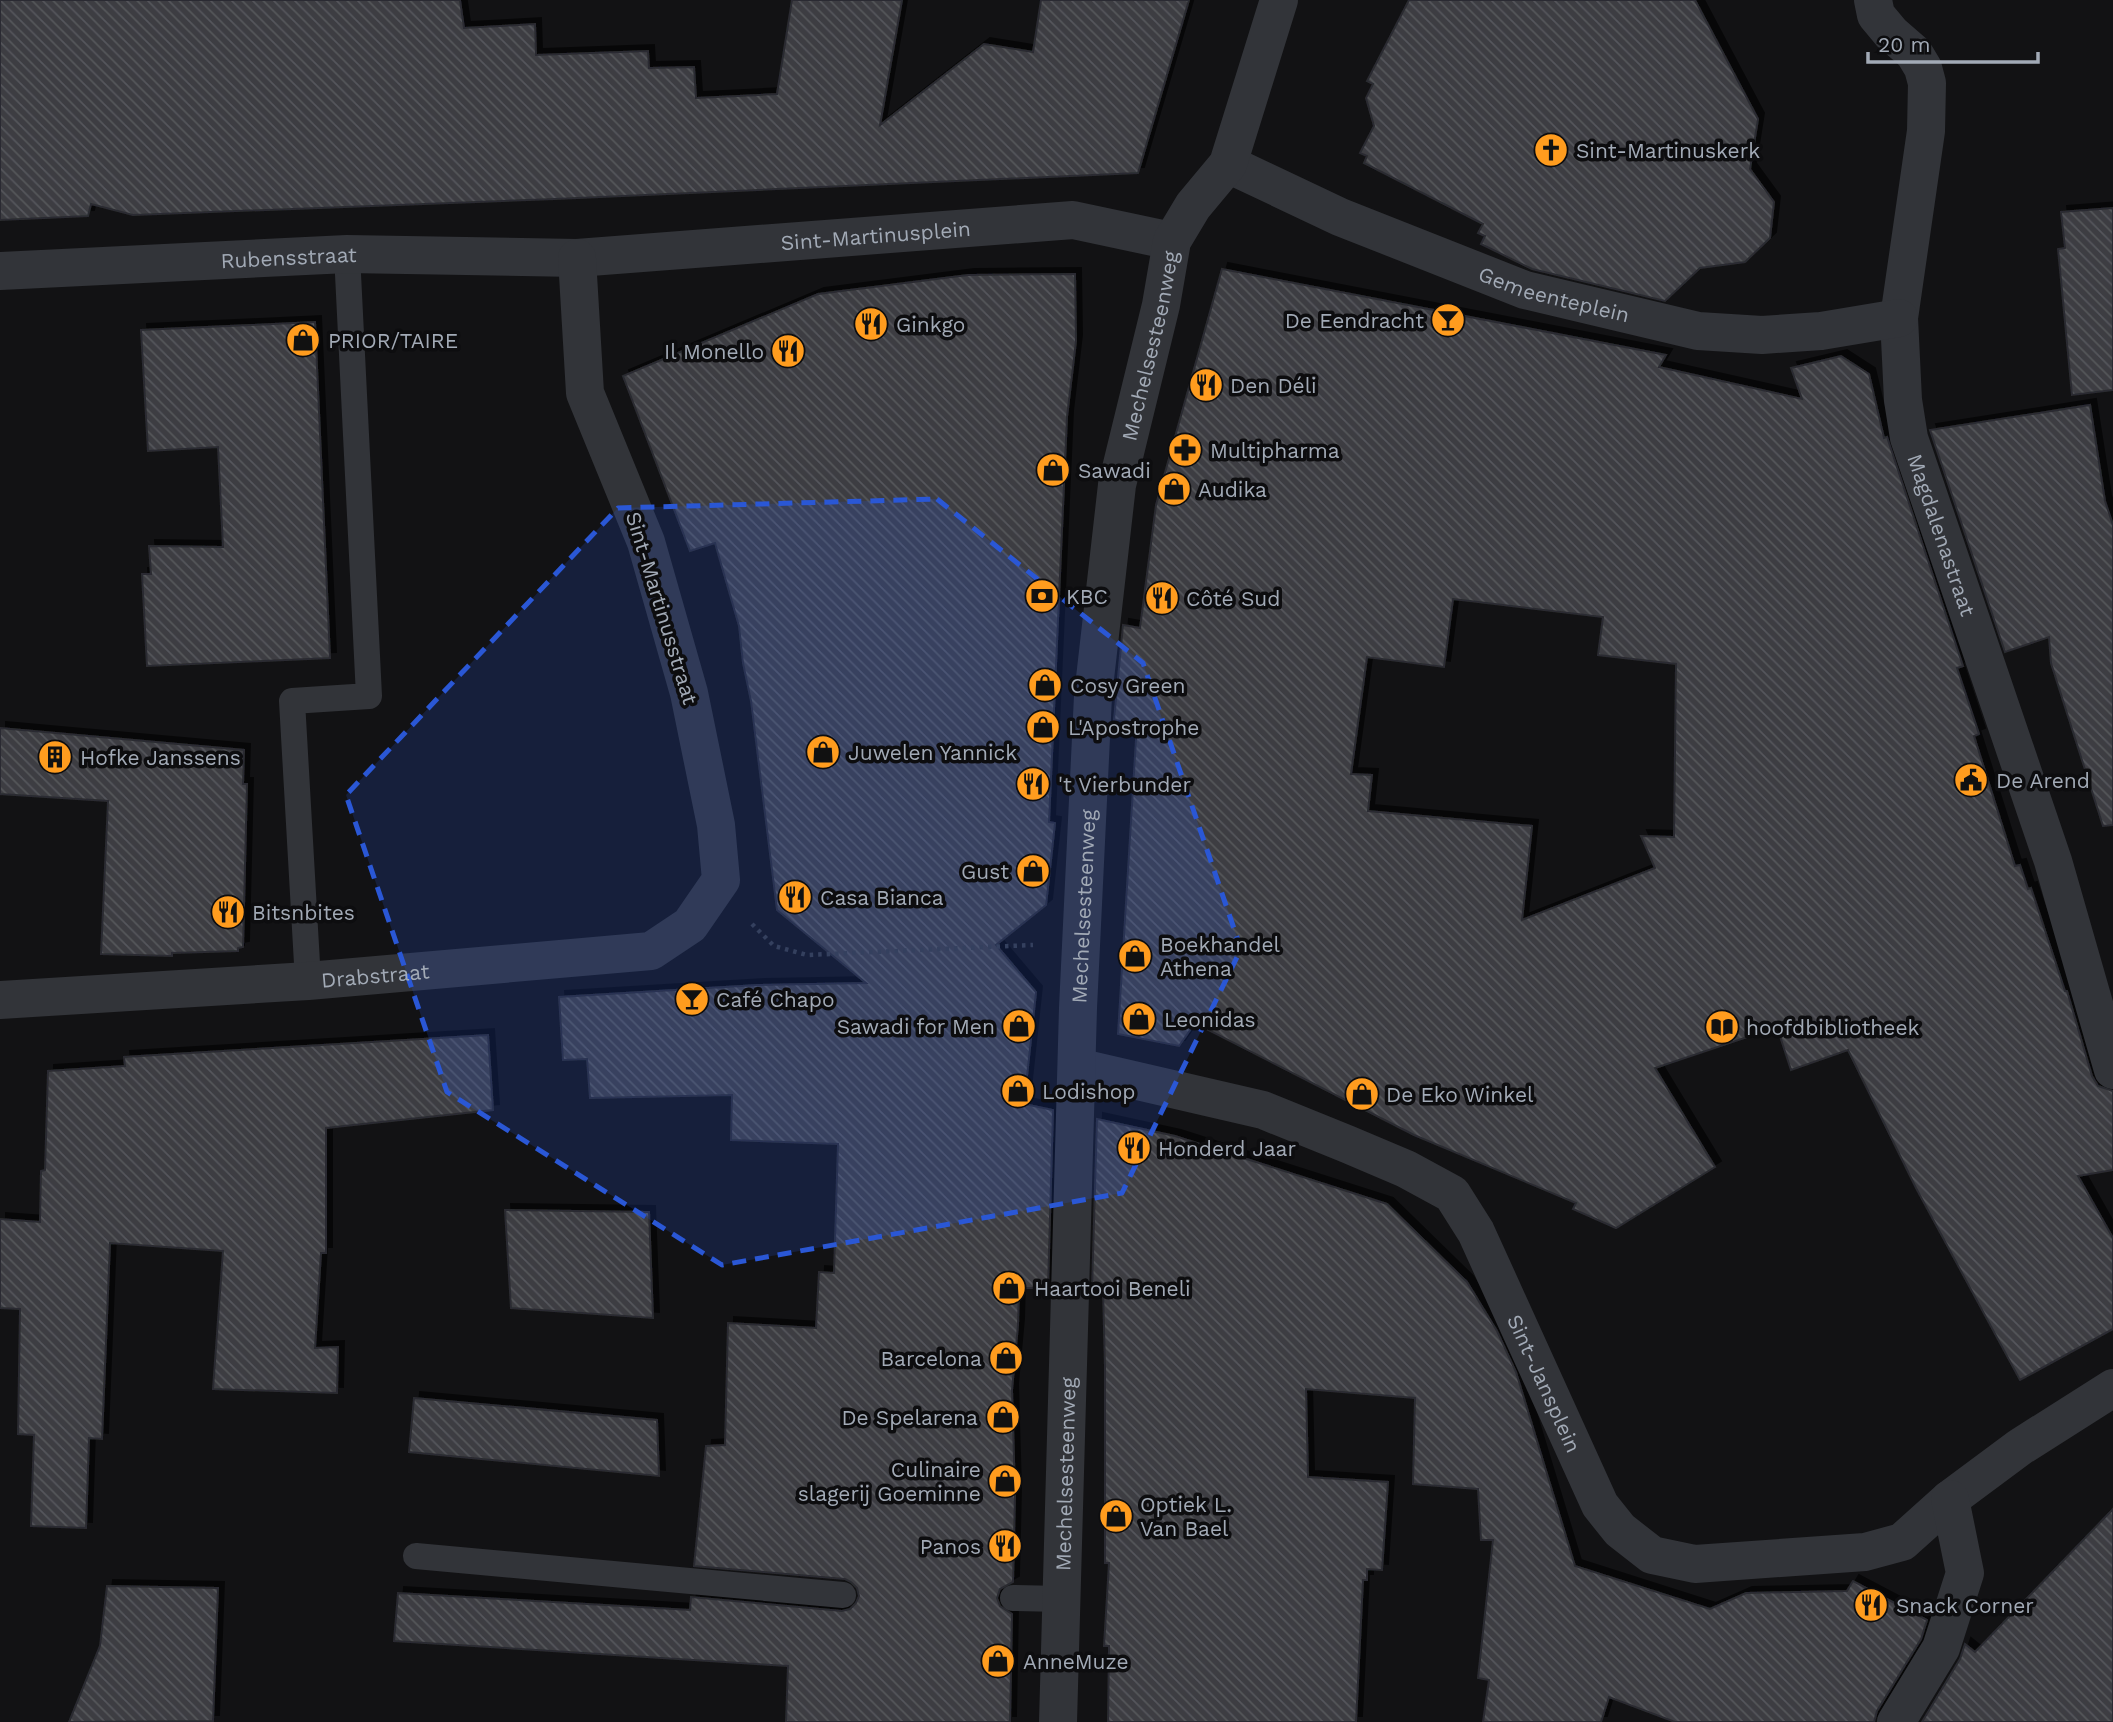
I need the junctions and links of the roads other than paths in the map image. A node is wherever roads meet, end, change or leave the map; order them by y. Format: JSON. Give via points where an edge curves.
{"nodes":[{"id":1,"x":1279,"y":0,"type":"edge"},
{"id":2,"x":1873,"y":0,"type":"edge"},
{"id":3,"x":1228,"y":164,"type":"junction"},
{"id":4,"x":1172,"y":241,"type":"junction"},
{"id":5,"x":347,"y":254,"type":"junction"},
{"id":6,"x":577,"y":258,"type":"junction"},
{"id":7,"x":0,"y":271,"type":"edge"},
{"id":8,"x":1899,"y":318,"type":"junction"},
{"id":9,"x":721,"y":880,"type":"joint"},
{"id":10,"x":309,"y":981,"type":"junction"},
{"id":11,"x":0,"y":1000,"type":"edge"},
{"id":12,"x":1077,"y":1067,"type":"junction"},
{"id":13,"x":2113,"y":1070,"type":"edge"},
{"id":14,"x":2113,"y":1388,"type":"edge"},
{"id":15,"x":1950,"y":1499,"type":"junction"},
{"id":16,"x":416,"y":1556,"type":"dead end"},
{"id":17,"x":843,"y":1595,"type":"dead end"},
{"id":18,"x":1013,"y":1598,"type":"dead end"},
{"id":19,"x":1061,"y":1599,"type":"junction"},
{"id":20,"x":1058,"y":1722,"type":"edge"},
{"id":21,"x":1896,"y":1722,"type":"edge"}],
"edges":[{"from":1,"to":3,"type":"street","name":"Mechelsesteenweg"},
{"from":2,"to":8,"type":"street","name":"Magdalenastraat","via":[[1876,15],[1914,53],[1927,82],[1926,131]]},
{"from":3,"to":4,"type":"street","name":"Mechelsesteenweg","via":[[1193,206]]},
{"from":3,"to":8,"type":"street","name":"Gemeenteplein","via":[[1340,217],[1525,290],[1698,331],[1762,335]]},
{"from":4,"to":6,"type":"street","name":"Sint-Martinusplein","via":[[1073,220]]},
{"from":4,"to":12,"type":"street","name":"Mechelsesteenweg","via":[[1117,485],[1093,696]]},
{"from":5,"to":6,"type":"street","name":"Rubensstraat"},
{"from":5,"to":7,"type":"street","name":"Rubensstraat"},
{"from":5,"to":10,"type":"lane","via":[[369,696],[292,701]]},
{"from":6,"to":9,"type":"street","name":"Sint-Martinusstraat","via":[[585,393],[646,542],[689,693],[716,825]]},
{"from":8,"to":13,"type":"street","name":"Magdalenastraat","via":[[1907,425],[2053,861]]},
{"from":9,"to":10,"type":"street","name":"Drabstraat","via":[[690,925],[651,951]]},
{"from":10,"to":11,"type":"street","name":"Drabstraat"},
{"from":12,"to":15,"type":"street","name":"Sint-Jansplein","via":[[1263,1110],[1406,1169],[1452,1195],[1476,1232],[1600,1505],[1620,1530],[1652,1555],[1695,1564],[1865,1552],[1902,1542]]},
{"from":12,"to":19,"type":"street","name":"Mechelsesteenweg"},
{"from":14,"to":15,"type":"street","name":"Sint-Jansplein","via":[[2020,1447]]},
{"from":15,"to":21,"type":"street","via":[[1965,1573],[1941,1648]]},
{"from":16,"to":17,"type":"lane"},
{"from":18,"to":19,"type":"lane"},
{"from":19,"to":20,"type":"street","name":"Mechelsesteenweg"}]}
